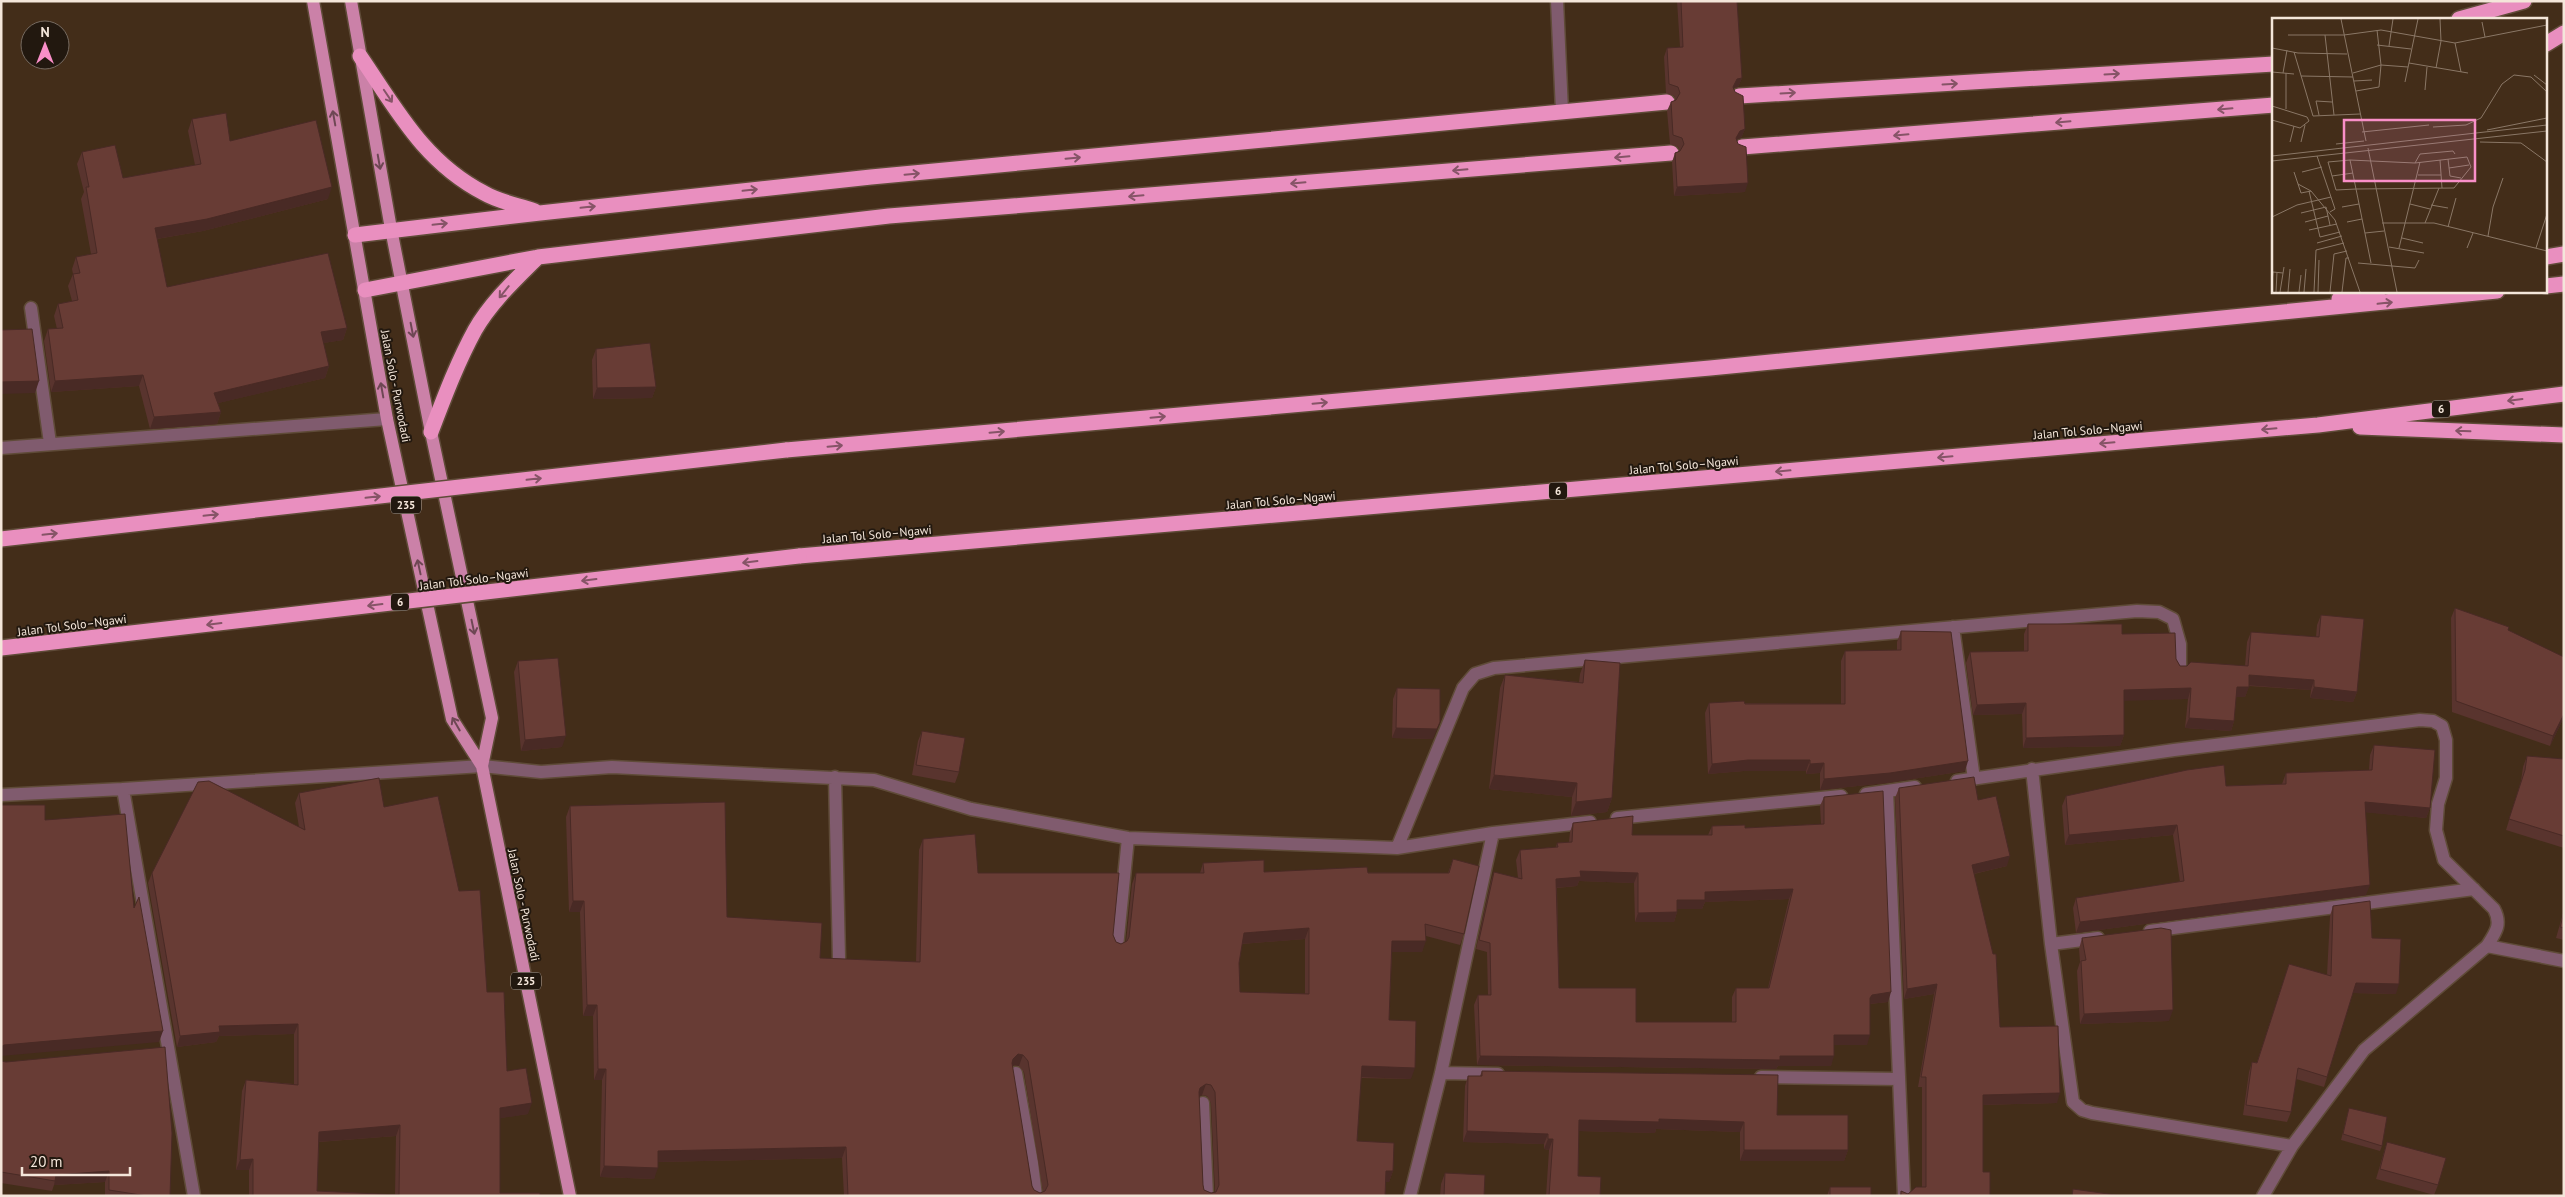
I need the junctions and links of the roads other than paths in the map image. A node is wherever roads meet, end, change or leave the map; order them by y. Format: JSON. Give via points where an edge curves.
{"nodes":[{"id":1,"x":313,"y":1,"type":"edge"},
{"id":2,"x":351,"y":1,"type":"edge"},
{"id":3,"x":1557,"y":1,"type":"edge"},
{"id":4,"x":2524,"y":1,"type":"edge"},
{"id":5,"x":2463,"y":18,"type":"edge"},
{"id":6,"x":2564,"y":33,"type":"edge"},
{"id":7,"x":2548,"y":43,"type":"edge"},
{"id":8,"x":360,"y":56,"type":"junction"},
{"id":9,"x":2272,"y":64,"type":"edge"},
{"id":10,"x":1739,"y":96,"type":"edge"},
{"id":11,"x":1667,"y":102,"type":"dead end"},
{"id":12,"x":2272,"y":105,"type":"edge"},
{"id":13,"x":1562,"y":111,"type":"junction"},
{"id":14,"x":1742,"y":148,"type":"edge"},
{"id":15,"x":1671,"y":154,"type":"dead end"},
{"id":16,"x":540,"y":213,"type":"junction"},
{"id":17,"x":392,"y":229,"type":"junction"},
{"id":18,"x":355,"y":235,"type":"junction"},
{"id":19,"x":2564,"y":254,"type":"edge"},
{"id":20,"x":538,"y":257,"type":"junction"},
{"id":21,"x":2548,"y":257,"type":"edge"},
{"id":22,"x":402,"y":282,"type":"junction"},
{"id":23,"x":2564,"y":284,"type":"edge"},
{"id":24,"x":2548,"y":286,"type":"edge"},
{"id":25,"x":365,"y":290,"type":"junction"},
{"id":26,"x":2373,"y":292,"type":"edge"},
{"id":27,"x":2487,"y":292,"type":"edge"},
{"id":28,"x":31,"y":308,"type":"dead end"},
{"id":29,"x":2249,"y":317,"type":"junction"},
{"id":30,"x":2564,"y":394,"type":"edge"},
{"id":31,"x":387,"y":419,"type":"junction"},
{"id":32,"x":2318,"y":425,"type":"junction"},
{"id":33,"x":432,"y":432,"type":"junction"},
{"id":34,"x":2564,"y":435,"type":"edge"},
{"id":35,"x":50,"y":443,"type":"junction"},
{"id":36,"x":1,"y":448,"type":"edge"},
{"id":37,"x":1,"y":539,"type":"edge"},
{"id":38,"x":1954,"y":627,"type":"junction"},
{"id":39,"x":1,"y":648,"type":"edge"},
{"id":40,"x":2180,"y":669,"type":"edge"},
{"id":41,"x":482,"y":766,"type":"junction"},
{"id":42,"x":2032,"y":769,"type":"junction"},
{"id":43,"x":835,"y":777,"type":"junction"},
{"id":44,"x":1974,"y":779,"type":"junction"},
{"id":45,"x":1945,"y":783,"type":"edge"},
{"id":46,"x":1925,"y":786,"type":"edge"},
{"id":47,"x":123,"y":788,"type":"junction"},
{"id":48,"x":1887,"y":792,"type":"junction"},
{"id":49,"x":1,"y":795,"type":"edge"},
{"id":50,"x":1493,"y":833,"type":"junction"},
{"id":51,"x":1128,"y":838,"type":"junction"},
{"id":52,"x":1397,"y":848,"type":"junction"},
{"id":53,"x":2474,"y":890,"type":"junction"},
{"id":54,"x":2134,"y":933,"type":"edge"},
{"id":55,"x":2106,"y":937,"type":"edge"},
{"id":56,"x":2051,"y":944,"type":"junction"},
{"id":57,"x":2487,"y":946,"type":"junction"},
{"id":58,"x":1117,"y":947,"type":"edge"},
{"id":59,"x":839,"y":958,"type":"edge"},
{"id":60,"x":2564,"y":961,"type":"edge"},
{"id":61,"x":1016,"y":1073,"type":"edge"},
{"id":62,"x":1441,"y":1073,"type":"junction"},
{"id":63,"x":1511,"y":1074,"type":"edge"},
{"id":64,"x":1749,"y":1077,"type":"edge"},
{"id":65,"x":1898,"y":1079,"type":"junction"},
{"id":66,"x":1203,"y":1103,"type":"edge"},
{"id":67,"x":2292,"y":1146,"type":"junction"},
{"id":68,"x":194,"y":1196,"type":"edge"},
{"id":69,"x":570,"y":1196,"type":"edge"},
{"id":70,"x":1036,"y":1196,"type":"edge"},
{"id":71,"x":1207,"y":1196,"type":"edge"},
{"id":72,"x":1410,"y":1196,"type":"edge"},
{"id":73,"x":1904,"y":1196,"type":"edge"},
{"id":74,"x":2263,"y":1196,"type":"edge"}],
"edges":[{"from":18,"to":1,"type":"main road","name":"Jalan Solo - Purwodadi","number":"235","one_way":true},
{"from":2,"to":8,"type":"main road","name":"Jalan Solo - Purwodadi"},
{"from":3,"to":13,"type":"street"},
{"from":4,"to":5,"type":"highway"},
{"from":6,"to":7,"type":"highway"},
{"from":8,"to":16,"type":"highway","one_way":true,"via":[[418,141],[446,168],[485,194]]},
{"from":8,"to":17,"type":"main road","name":"Jalan Solo - Purwodadi","one_way":true},
{"from":10,"to":9,"type":"highway","one_way":true},
{"from":11,"to":13,"type":"highway"},
{"from":12,"to":14,"type":"highway","one_way":true},
{"from":16,"to":13,"type":"highway","one_way":true,"via":[[881,176]]},
{"from":15,"to":20,"type":"highway","one_way":true,"via":[[889,216]]},
{"from":17,"to":16,"type":"highway","one_way":true},
{"from":17,"to":18,"type":"highway"},
{"from":17,"to":22,"type":"main road","name":"Jalan Solo - Purwodadi"},
{"from":18,"to":25,"type":"main road","name":"Jalan Solo - Purwodadi","number":"235"},
{"from":19,"to":21,"type":"highway"},
{"from":20,"to":22,"type":"highway"},
{"from":20,"to":33,"type":"highway","one_way":true,"via":[[506,289],[476,328],[450,383]]},
{"from":22,"to":25,"type":"highway"},
{"from":22,"to":33,"type":"main road","name":"Jalan Solo - Purwodadi","number":"235","one_way":true},
{"from":23,"to":24,"type":"highway"},
{"from":31,"to":25,"type":"main road","name":"Jalan Solo - Purwodadi","number":"235","one_way":true},
{"from":26,"to":29,"type":"highway"},
{"from":29,"to":27,"type":"highway","one_way":true},
{"from":28,"to":35,"type":"street"},
{"from":37,"to":29,"type":"highway","one_way":true,"bridge":true,"via":[[786,450]]},
{"from":30,"to":32,"type":"highway","name":"Jalan Tol Solo–Ngawi","number":"6","one_way":true},
{"from":31,"to":35,"type":"street"},
{"from":41,"to":31,"type":"main road","name":"Jalan Solo - Purwodadi","number":"235","one_way":true,"via":[[452,719]]},
{"from":34,"to":32,"type":"highway","one_way":true},
{"from":32,"to":39,"type":"highway","name":"Jalan Tol Solo–Ngawi","number":"6","one_way":true,"bridge":true,"via":[[799,556]]},
{"from":33,"to":41,"type":"main road","name":"Jalan Solo - Purwodadi","number":"235","one_way":true,"via":[[492,718]]},
{"from":35,"to":36,"type":"street"},
{"from":38,"to":40,"type":"street","via":[[2136,611],[2159,612],[2174,619],[2180,644]]},
{"from":38,"to":44,"type":"street"},
{"from":38,"to":52,"type":"street","via":[[1494,668],[1475,674],[1463,688]]},
{"from":41,"to":43,"type":"street","via":[[541,772],[612,767]]},
{"from":41,"to":47,"type":"street"},
{"from":41,"to":69,"type":"main road","name":"Jalan Solo - Purwodadi","number":"235"},
{"from":42,"to":44,"type":"street"},
{"from":42,"to":53,"type":"street","via":[[2420,720],[2433,721],[2442,726],[2446,740],[2446,778],[2438,804],[2436,830],[2444,860]]},
{"from":42,"to":56,"type":"street"},
{"from":43,"to":51,"type":"street","via":[[874,780],[971,809]]},
{"from":43,"to":59,"type":"street"},
{"from":44,"to":45,"type":"street"},
{"from":46,"to":48,"type":"street"},
{"from":47,"to":49,"type":"street"},
{"from":47,"to":68,"type":"street","via":[[164,1049]]},
{"from":48,"to":50,"type":"street"},
{"from":48,"to":65,"type":"street"},
{"from":50,"to":52,"type":"street"},
{"from":50,"to":62,"type":"street"},
{"from":51,"to":52,"type":"street"},
{"from":51,"to":58,"type":"street"},
{"from":53,"to":54,"type":"street"},
{"from":53,"to":57,"type":"street","via":[[2494,909],[2499,919],[2498,929]]},
{"from":55,"to":56,"type":"street"},
{"from":56,"to":67,"type":"street","via":[[2073,1102],[2082,1110]]},
{"from":57,"to":60,"type":"street"},
{"from":57,"to":67,"type":"street","via":[[2364,1050]]},
{"from":61,"to":70,"type":"street"},
{"from":62,"to":63,"type":"street"},
{"from":62,"to":72,"type":"street"},
{"from":64,"to":65,"type":"street"},
{"from":65,"to":73,"type":"street"},
{"from":66,"to":71,"type":"street"},
{"from":67,"to":74,"type":"street"}]}
